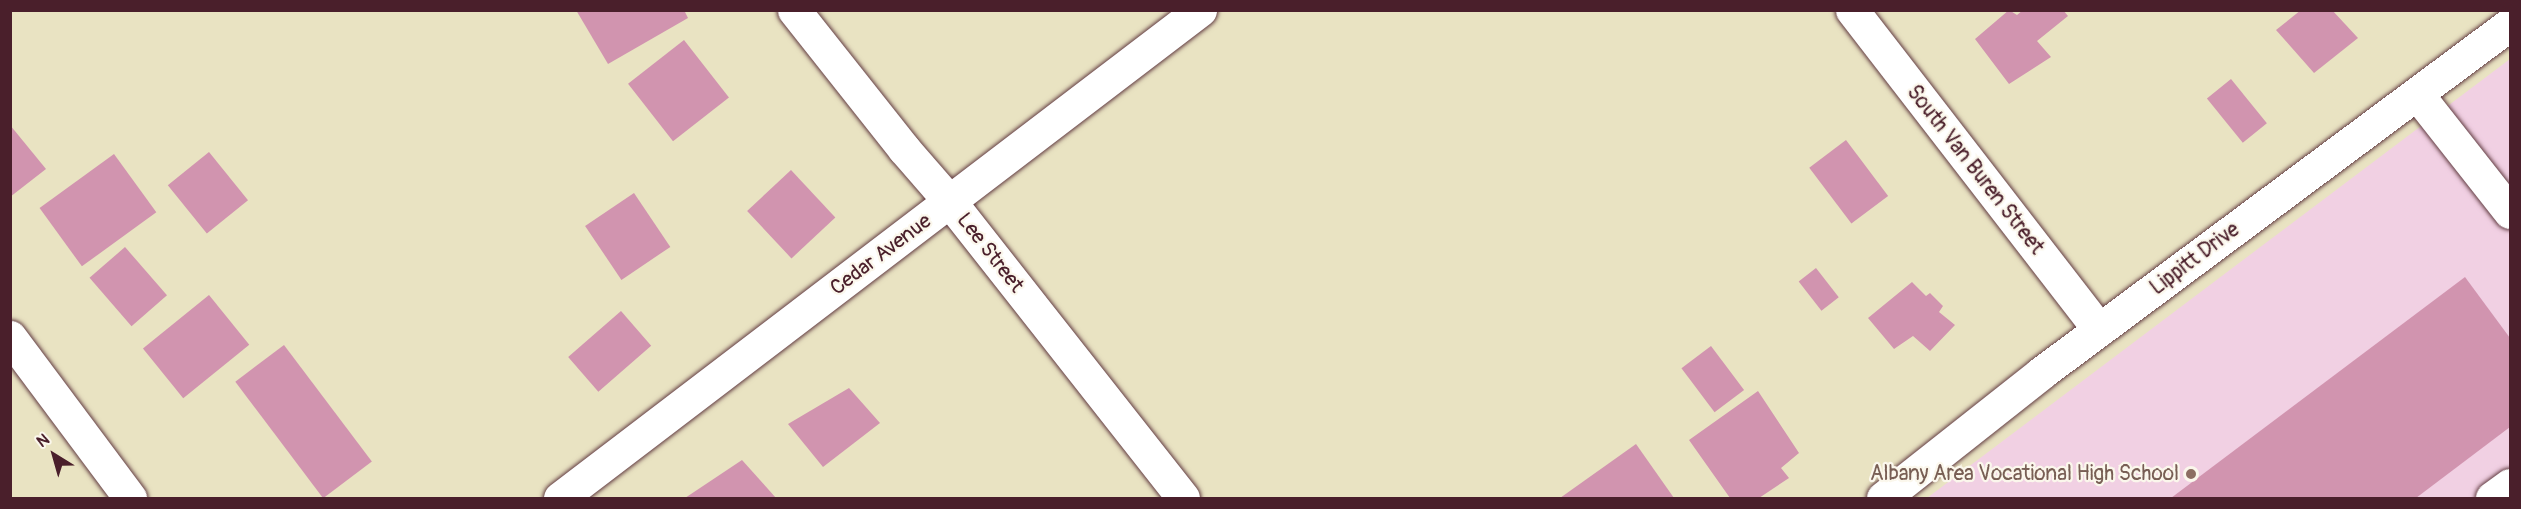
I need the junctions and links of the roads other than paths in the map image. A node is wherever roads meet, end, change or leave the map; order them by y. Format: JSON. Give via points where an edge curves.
{"nodes":[{"id":1,"x":794,"y":10,"type":"edge"},
{"id":2,"x":1200,"y":10,"type":"edge"},
{"id":3,"x":1852,"y":10,"type":"edge"},
{"id":4,"x":2511,"y":24,"type":"edge"},
{"id":5,"x":2417,"y":94,"type":"junction"},
{"id":6,"x":951,"y":202,"type":"junction"},
{"id":7,"x":2511,"y":212,"type":"edge"},
{"id":8,"x":2099,"y":330,"type":"junction"},
{"id":9,"x":10,"y":337,"type":"edge"},
{"id":10,"x":2511,"y":485,"type":"edge"},
{"id":11,"x":130,"y":498,"type":"edge"},
{"id":12,"x":560,"y":498,"type":"edge"},
{"id":13,"x":1183,"y":498,"type":"edge"},
{"id":14,"x":1883,"y":498,"type":"edge"},
{"id":15,"x":2492,"y":498,"type":"edge"}],
"edges":[{"from":1,"to":6,"type":"street","name":"Lee Street"},
{"from":2,"to":6,"type":"street","name":"Cedar Avenue"},
{"from":3,"to":8,"type":"street","name":"South Van Buren Street"},
{"from":4,"to":5,"type":"street","name":"Lippitt Drive"},
{"from":5,"to":7,"type":"street"},
{"from":5,"to":8,"type":"street","name":"Lippitt Drive"},
{"from":6,"to":12,"type":"street","name":"Cedar Avenue"},
{"from":6,"to":13,"type":"street","name":"Lee Street"},
{"from":8,"to":14,"type":"street","name":"Lippitt Drive"},
{"from":9,"to":11,"type":"street"},
{"from":10,"to":15,"type":"street"}]}
